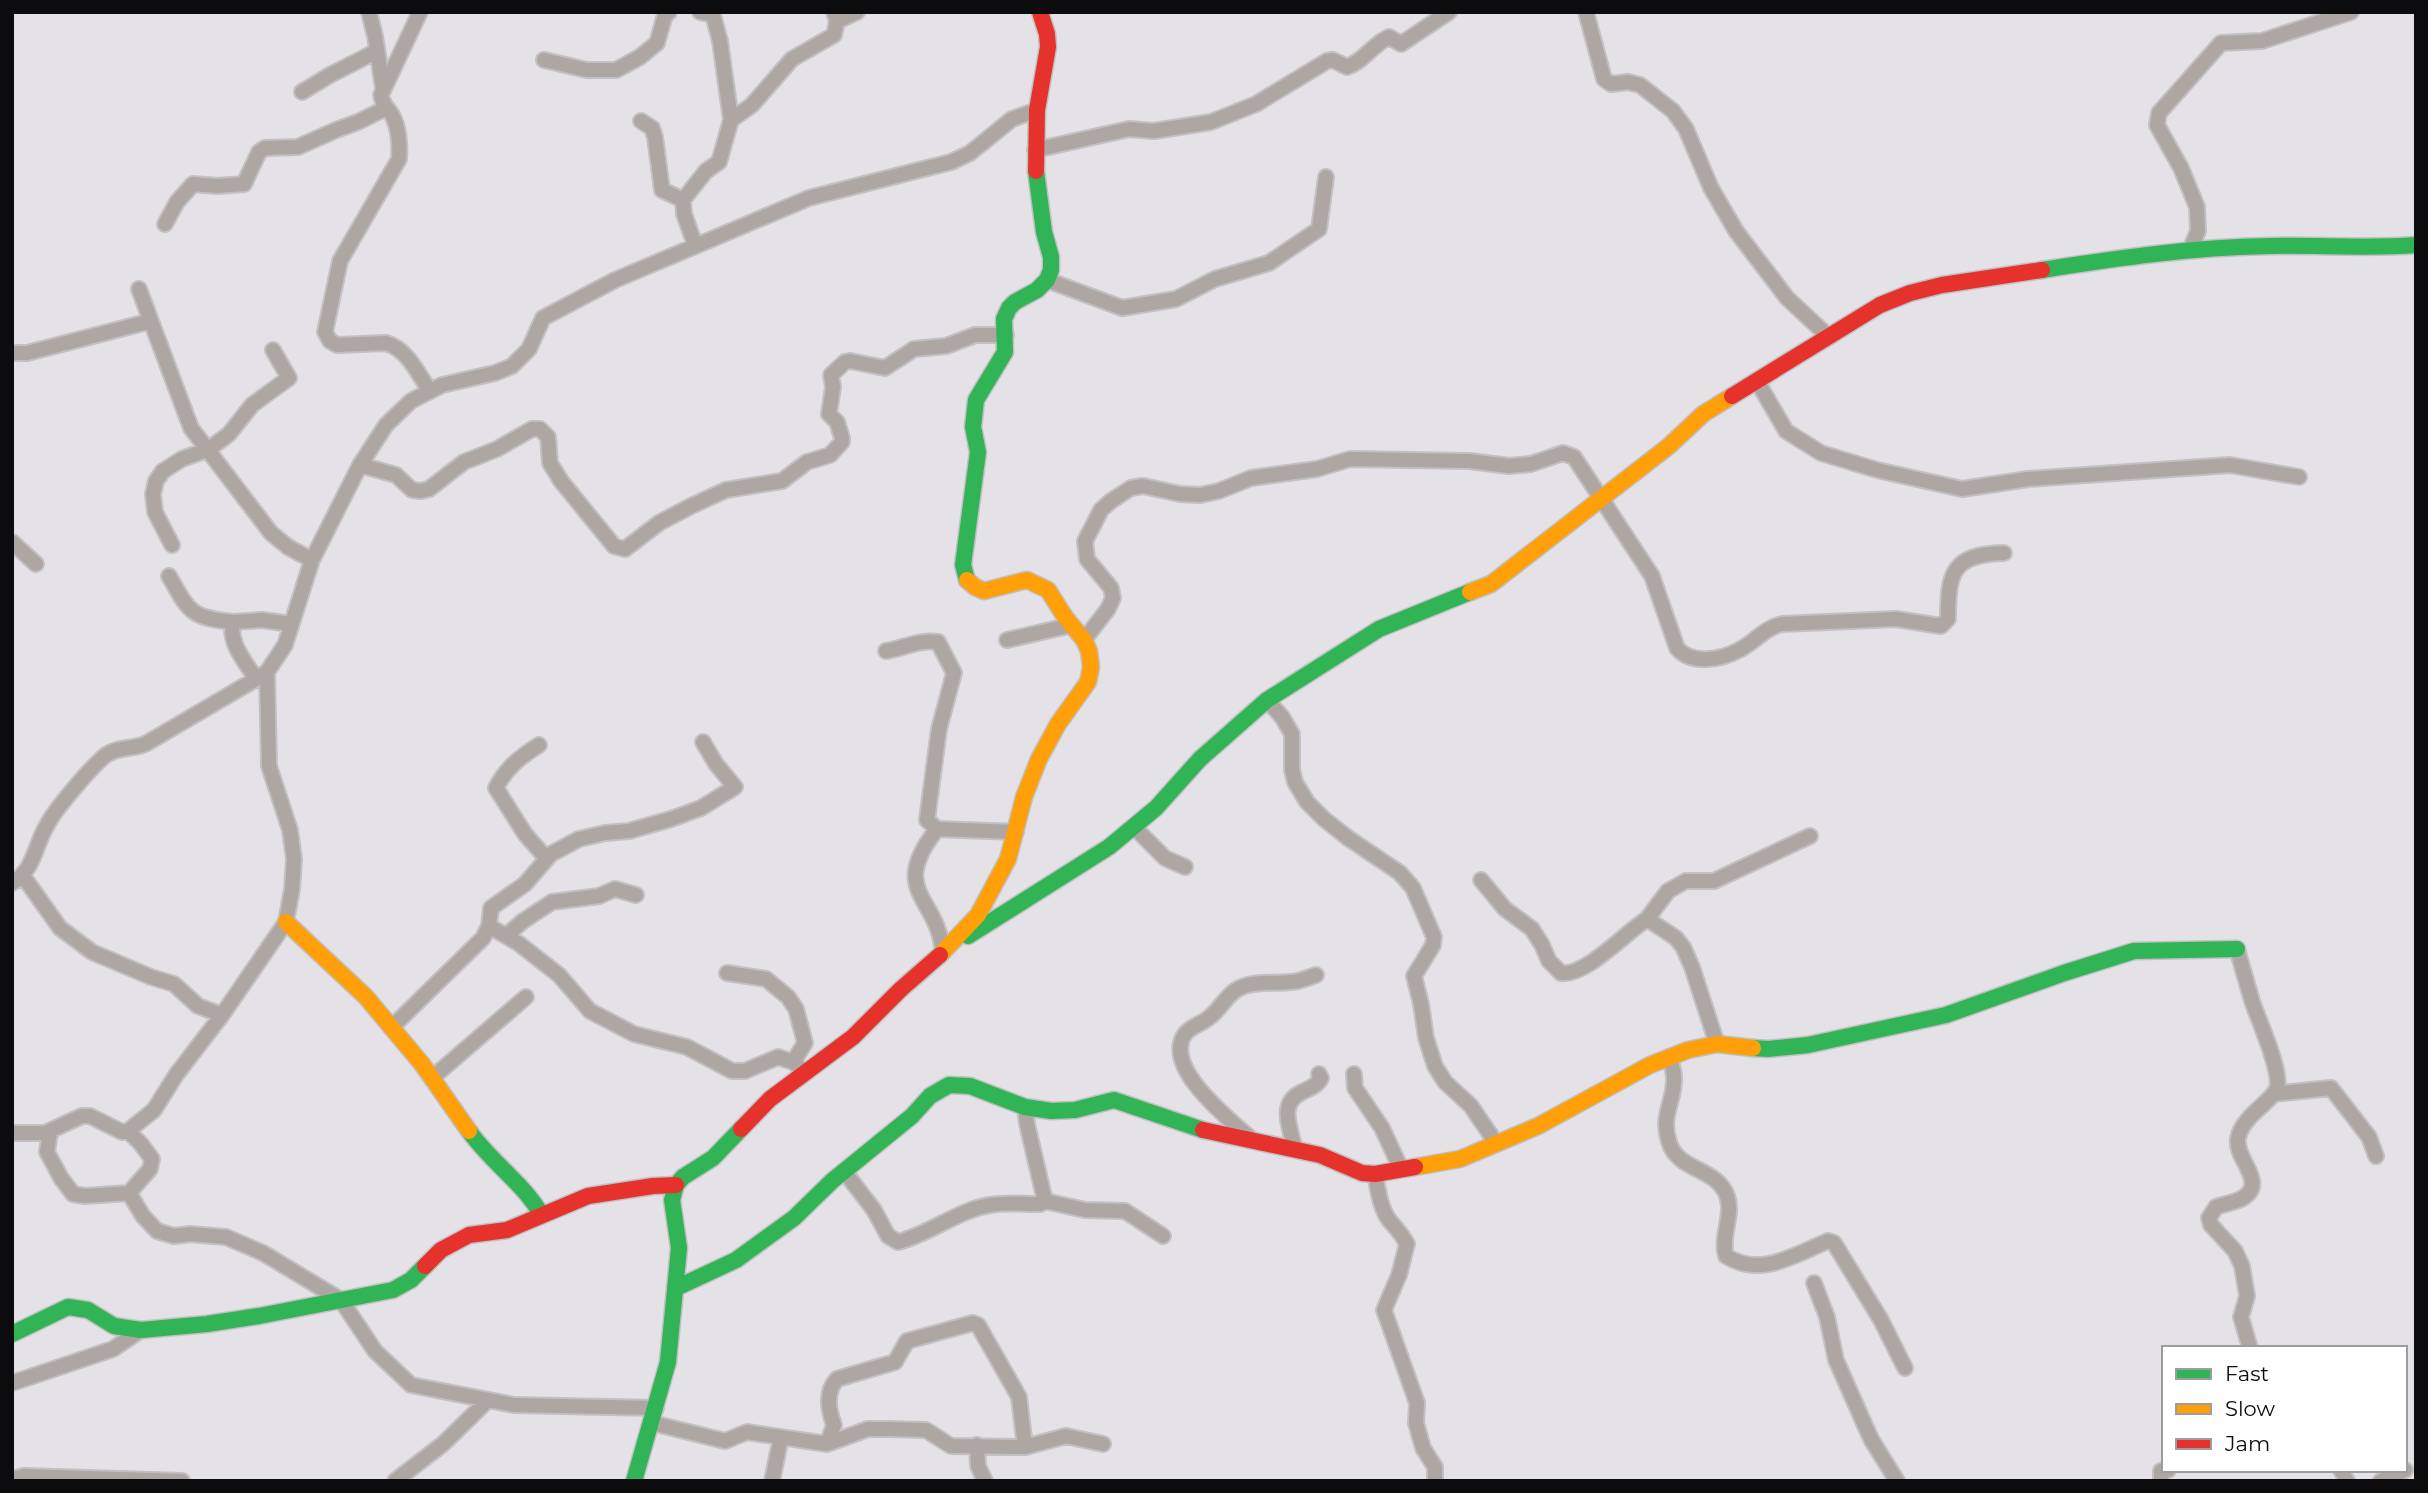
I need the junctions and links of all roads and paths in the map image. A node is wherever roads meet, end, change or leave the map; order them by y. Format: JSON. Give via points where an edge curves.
{"nodes":[{"id":1,"x":369,"y":12,"type":"edge"},
{"id":2,"x":420,"y":12,"type":"edge"},
{"id":3,"x":669,"y":12,"type":"edge"},
{"id":4,"x":700,"y":12,"type":"edge"},
{"id":5,"x":857,"y":12,"type":"edge"},
{"id":6,"x":1040,"y":12,"type":"edge"},
{"id":7,"x":1450,"y":12,"type":"edge"},
{"id":8,"x":1586,"y":12,"type":"edge"},
{"id":9,"x":2351,"y":12,"type":"edge"},
{"id":10,"x":836,"y":16,"type":"edge"},
{"id":11,"x":377,"y":51,"type":"junction"},
{"id":12,"x":544,"y":60,"type":"dead end"},
{"id":13,"x":383,"y":89,"type":"junction"},
{"id":14,"x":302,"y":92,"type":"dead end"},
{"id":15,"x":386,"y":108,"type":"junction"},
{"id":16,"x":1037,"y":110,"type":"junction"},
{"id":17,"x":731,"y":120,"type":"junction"},
{"id":18,"x":640,"y":121,"type":"dead end"},
{"id":19,"x":1035,"y":150,"type":"junction"},
{"id":20,"x":1326,"y":177,"type":"dead end"},
{"id":21,"x":682,"y":200,"type":"junction"},
{"id":22,"x":165,"y":224,"type":"dead end"},
{"id":23,"x":695,"y":245,"type":"junction"},
{"id":24,"x":2416,"y":245,"type":"edge"},
{"id":25,"x":2190,"y":250,"type":"junction"},
{"id":26,"x":1047,"y":280,"type":"junction"},
{"id":27,"x":139,"y":289,"type":"dead end"},
{"id":28,"x":151,"y":321,"type":"junction"},
{"id":29,"x":1006,"y":335,"type":"junction"},
{"id":30,"x":1829,"y":337,"type":"junction"},
{"id":31,"x":273,"y":350,"type":"dead end"},
{"id":32,"x":12,"y":353,"type":"edge"},
{"id":33,"x":1756,"y":381,"type":"junction"},
{"id":34,"x":429,"y":390,"type":"junction"},
{"id":35,"x":209,"y":449,"type":"junction"},
{"id":36,"x":360,"y":465,"type":"junction"},
{"id":37,"x":2299,"y":477,"type":"dead end"},
{"id":38,"x":1603,"y":498,"type":"junction"},
{"id":39,"x":12,"y":542,"type":"edge"},
{"id":40,"x":172,"y":545,"type":"dead end"},
{"id":41,"x":2004,"y":553,"type":"dead end"},
{"id":42,"x":312,"y":560,"type":"junction"},
{"id":43,"x":36,"y":564,"type":"dead end"},
{"id":44,"x":169,"y":576,"type":"dead end"},
{"id":45,"x":233,"y":622,"type":"junction"},
{"id":46,"x":291,"y":624,"type":"junction"},
{"id":47,"x":1072,"y":625,"type":"junction"},
{"id":48,"x":1007,"y":640,"type":"dead end"},
{"id":49,"x":1084,"y":640,"type":"junction"},
{"id":50,"x":886,"y":652,"type":"dead end"},
{"id":51,"x":261,"y":675,"type":"junction"},
{"id":52,"x":1267,"y":700,"type":"junction"},
{"id":53,"x":703,"y":742,"type":"dead end"},
{"id":54,"x":539,"y":745,"type":"dead end"},
{"id":55,"x":1133,"y":827,"type":"junction"},
{"id":56,"x":937,"y":830,"type":"junction"},
{"id":57,"x":1016,"y":832,"type":"junction"},
{"id":58,"x":1810,"y":836,"type":"dead end"},
{"id":59,"x":546,"y":858,"type":"junction"},
{"id":60,"x":1185,"y":867,"type":"dead end"},
{"id":61,"x":18,"y":880,"type":"edge"},
{"id":62,"x":1481,"y":880,"type":"dead end"},
{"id":63,"x":636,"y":895,"type":"dead end"},
{"id":64,"x":1647,"y":919,"type":"junction"},
{"id":65,"x":286,"y":922,"type":"junction"},
{"id":66,"x":489,"y":926,"type":"junction"},
{"id":67,"x":506,"y":936,"type":"junction"},
{"id":68,"x":2237,"y":949,"type":"joint"},
{"id":69,"x":943,"y":952,"type":"junction"},
{"id":70,"x":727,"y":973,"type":"dead end"},
{"id":71,"x":1316,"y":975,"type":"dead end"},
{"id":72,"x":526,"y":997,"type":"dead end"},
{"id":73,"x":222,"y":1015,"type":"junction"},
{"id":74,"x":391,"y":1027,"type":"junction"},
{"id":75,"x":1717,"y":1044,"type":"junction"},
{"id":76,"x":1669,"y":1057,"type":"junction"},
{"id":77,"x":799,"y":1068,"type":"junction"},
{"id":78,"x":1320,"y":1074,"type":"dead end"},
{"id":79,"x":1354,"y":1074,"type":"dead end"},
{"id":80,"x":432,"y":1078,"type":"junction"},
{"id":81,"x":2273,"y":1094,"type":"junction"},
{"id":82,"x":1026,"y":1107,"type":"junction"},
{"id":83,"x":128,"y":1131,"type":"junction"},
{"id":84,"x":50,"y":1132,"type":"junction"},
{"id":85,"x":12,"y":1133,"type":"edge"},
{"id":86,"x":1252,"y":1140,"type":"junction"},
{"id":87,"x":1496,"y":1143,"type":"junction"},
{"id":88,"x":1295,"y":1149,"type":"junction"},
{"id":89,"x":2376,"y":1156,"type":"dead end"},
{"id":90,"x":1401,"y":1169,"type":"junction"},
{"id":91,"x":844,"y":1171,"type":"junction"},
{"id":92,"x":1375,"y":1174,"type":"junction"},
{"id":93,"x":676,"y":1185,"type":"junction"},
{"id":94,"x":129,"y":1193,"type":"junction"},
{"id":95,"x":1045,"y":1201,"type":"junction"},
{"id":96,"x":541,"y":1214,"type":"junction"},
{"id":97,"x":1163,"y":1236,"type":"dead end"},
{"id":98,"x":1814,"y":1283,"type":"dead end"},
{"id":99,"x":676,"y":1287,"type":"junction"},
{"id":100,"x":341,"y":1300,"type":"junction"},
{"id":101,"x":141,"y":1330,"type":"junction"},
{"id":102,"x":12,"y":1334,"type":"edge"},
{"id":103,"x":2249,"y":1346,"type":"edge"},
{"id":104,"x":1905,"y":1368,"type":"dead end"},
{"id":105,"x":12,"y":1383,"type":"edge"},
{"id":106,"x":488,"y":1400,"type":"junction"},
{"id":107,"x":654,"y":1416,"type":"junction"},
{"id":108,"x":780,"y":1437,"type":"junction"},
{"id":109,"x":827,"y":1444,"type":"junction"},
{"id":110,"x":1103,"y":1444,"type":"dead end"},
{"id":111,"x":976,"y":1445,"type":"junction"},
{"id":112,"x":1025,"y":1447,"type":"junction"},
{"id":113,"x":2401,"y":1472,"type":"edge"},
{"id":114,"x":12,"y":1479,"type":"edge"},
{"id":115,"x":114,"y":1480,"type":"edge"},
{"id":116,"x":182,"y":1481,"type":"edge"},
{"id":117,"x":395,"y":1481,"type":"edge"},
{"id":118,"x":634,"y":1481,"type":"edge"},
{"id":119,"x":772,"y":1481,"type":"edge"},
{"id":120,"x":985,"y":1481,"type":"edge"},
{"id":121,"x":1435,"y":1481,"type":"edge"},
{"id":122,"x":1897,"y":1481,"type":"edge"},
{"id":123,"x":2381,"y":1481,"type":"edge"}],
"edges":[{"from":1,"to":11,"type":"street"},
{"from":2,"to":13,"type":"street"},
{"from":3,"to":12,"type":"street","via":[[664,15],[657,43],[616,71]]},
{"from":4,"to":17,"type":"street","via":[[713,15]]},
{"from":5,"to":10,"type":"street"},
{"from":6,"to":16,"type":"street","via":[[1048,47]]},
{"from":7,"to":19,"type":"street","via":[[1401,44],[1389,37],[1347,67],[1327,61],[1227,117],[1167,129],[1129,129]]},
{"from":8,"to":30,"type":"street","via":[[1604,79],[1640,85],[1673,111],[1736,231],[1787,298]]},
{"from":9,"to":25,"type":"street","via":[[2262,41],[2223,43],[2158,113],[2157,125],[2197,207],[2198,231]]},
{"from":10,"to":17,"type":"street","via":[[834,34],[792,59],[752,105]]},
{"from":11,"to":13,"type":"street"},
{"from":11,"to":14,"type":"street"},
{"from":13,"to":15,"type":"street"},
{"from":15,"to":22,"type":"street","via":[[298,147],[265,148],[244,184],[193,184]]},
{"from":15,"to":34,"type":"street","via":[[395,122],[399,159],[340,261],[325,332],[337,345],[394,345]]},
{"from":16,"to":19,"type":"street"},
{"from":16,"to":23,"type":"street","via":[[1012,119],[970,153],[951,162],[809,198]]},
{"from":17,"to":21,"type":"street","via":[[719,162]]},
{"from":18,"to":21,"type":"street","via":[[652,128],[655,137],[662,190]]},
{"from":19,"to":26,"type":"street","via":[[1038,196],[1051,257]]},
{"from":20,"to":26,"type":"street","via":[[1319,229],[1269,263],[1214,279],[1176,299],[1122,308]]},
{"from":21,"to":23,"type":"street"},
{"from":23,"to":34,"type":"street","via":[[548,314],[529,349],[512,366]]},
{"from":24,"to":25,"type":"street"},
{"from":25,"to":30,"type":"street","via":[[1926,288],[1880,305]]},
{"from":26,"to":29,"type":"street","via":[[1009,308],[1004,319]]},
{"from":27,"to":28,"type":"street"},
{"from":28,"to":32,"type":"street"},
{"from":28,"to":35,"type":"street","via":[[187,420]]},
{"from":29,"to":36,"type":"street","via":[[975,335],[946,346],[914,349],[885,368],[845,362],[831,374],[829,414],[837,422],[842,442],[830,455],[807,462],[782,481],[726,490],[703,500],[659,523],[625,549],[614,546],[561,481],[550,463],[548,438],[540,429],[464,462],[421,491],[412,490],[396,475]]},
{"from":29,"to":47,"type":"street","via":[[1005,352],[974,407],[972,427],[978,452],[964,573],[970,584],[984,591],[1021,580],[1043,586]]},
{"from":30,"to":33,"type":"street"},
{"from":31,"to":35,"type":"street","via":[[289,378],[252,405],[229,434]]},
{"from":33,"to":37,"type":"street","via":[[1786,431],[1821,453],[1962,489],[2028,479],[2230,465]]},
{"from":33,"to":38,"type":"street","via":[[1703,414]]},
{"from":34,"to":36,"type":"street","via":[[393,416]]},
{"from":35,"to":40,"type":"street","via":[[182,459],[156,481],[155,512]]},
{"from":35,"to":42,"type":"street","via":[[271,533]]},
{"from":36,"to":42,"type":"street"},
{"from":38,"to":41,"type":"street","via":[[1652,576],[1677,648],[1693,660],[1736,652],[1782,624],[1896,619],[1941,626],[1948,618],[1948,587],[1955,571],[1978,555]]},
{"from":38,"to":49,"type":"street","via":[[1574,457],[1563,453],[1509,466],[1350,459],[1317,469],[1251,478],[1200,495],[1137,486],[1101,510],[1085,541],[1087,558],[1111,588],[1113,598]]},
{"from":38,"to":52,"type":"street","via":[[1491,584],[1379,629]]},
{"from":39,"to":43,"type":"street"},
{"from":42,"to":46,"type":"street"},
{"from":44,"to":45,"type":"street","via":[[186,608],[205,618]]},
{"from":45,"to":46,"type":"street"},
{"from":45,"to":51,"type":"street","via":[[234,643]]},
{"from":46,"to":51,"type":"street","via":[[281,653]]},
{"from":47,"to":48,"type":"street"},
{"from":47,"to":49,"type":"street"},
{"from":49,"to":57,"type":"street","via":[[1091,657],[1090,677],[1039,760]]},
{"from":50,"to":56,"type":"street","via":[[925,640],[938,642],[954,673],[939,729],[928,802],[927,820]]},
{"from":51,"to":61,"type":"street","via":[[141,747],[104,757],[56,810],[30,868]]},
{"from":51,"to":65,"type":"street","via":[[269,766],[294,859]]},
{"from":52,"to":55,"type":"street"},
{"from":52,"to":87,"type":"street","via":[[1292,734],[1292,770],[1307,802],[1348,838],[1401,873],[1418,897],[1434,934],[1414,976],[1429,1051],[1439,1074],[1471,1106]]},
{"from":53,"to":59,"type":"street","via":[[735,787],[701,808],[629,831],[579,839]]},
{"from":54,"to":59,"type":"street","via":[[502,775],[496,788]]},
{"from":55,"to":60,"type":"street","via":[[1165,858]]},
{"from":55,"to":69,"type":"street","via":[[1068,874]]},
{"from":56,"to":57,"type":"street"},
{"from":56,"to":69,"type":"street","via":[[921,850],[915,867],[925,907],[942,937]]},
{"from":57,"to":69,"type":"street","via":[[1004,867],[978,915]]},
{"from":58,"to":64,"type":"street","via":[[1714,881],[1686,881],[1668,891]]},
{"from":59,"to":66,"type":"street","via":[[525,884],[491,908]]},
{"from":61,"to":73,"type":"street","via":[[60,928],[92,952],[174,984],[198,1006]]},
{"from":62,"to":64,"type":"street","via":[[1505,909],[1532,929],[1549,961],[1564,974],[1584,967]]},
{"from":63,"to":67,"type":"street","via":[[615,889],[599,896],[552,902]]},
{"from":64,"to":75,"type":"street","via":[[1682,947]]},
{"from":65,"to":73,"type":"street"},
{"from":65,"to":74,"type":"street"},
{"from":66,"to":67,"type":"street"},
{"from":66,"to":74,"type":"street","via":[[483,938]]},
{"from":67,"to":77,"type":"street","via":[[559,975],[590,1010],[634,1034],[687,1047],[732,1071],[745,1071],[778,1057]]},
{"from":68,"to":75,"type":"street","via":[[2134,951],[1946,1015],[1808,1045],[1768,1049]]},
{"from":68,"to":81,"type":"street","via":[[2271,1054],[2277,1084]]},
{"from":69,"to":77,"type":"street","via":[[853,1037]]},
{"from":70,"to":77,"type":"street","via":[[766,979],[788,997],[805,1043]]},
{"from":71,"to":86,"type":"street","via":[[1294,982],[1242,986],[1181,1041],[1182,1064],[1213,1105]]},
{"from":72,"to":80,"type":"street"},
{"from":73,"to":83,"type":"street","via":[[154,1110]]},
{"from":74,"to":80,"type":"street"},
{"from":75,"to":76,"type":"street"},
{"from":76,"to":87,"type":"street"},
{"from":76,"to":104,"type":"street","via":[[1675,1079],[1666,1116],[1669,1143],[1680,1160],[1710,1176],[1728,1196],[1726,1256],[1742,1264],[1766,1266],[1828,1241],[1834,1243]]},
{"from":77,"to":93,"type":"street","via":[[713,1158]]},
{"from":78,"to":88,"type":"street","via":[[1318,1083],[1289,1103]]},
{"from":79,"to":90,"type":"street","via":[[1355,1088],[1382,1128]]},
{"from":80,"to":96,"type":"street","via":[[482,1149]]},
{"from":81,"to":89,"type":"street","via":[[2331,1088],[2369,1137]]},
{"from":81,"to":103,"type":"street","via":[[2238,1136],[2239,1153],[2253,1178],[2252,1188],[2239,1200],[2216,1207],[2209,1218],[2242,1266],[2247,1296],[2241,1317]]},
{"from":82,"to":86,"type":"street","via":[[1063,1111],[1114,1100],[1192,1127]]},
{"from":82,"to":91,"type":"street","via":[[970,1086],[942,1088]]},
{"from":82,"to":95,"type":"street"},
{"from":83,"to":84,"type":"street","via":[[82,1116]]},
{"from":83,"to":94,"type":"street","via":[[152,1159],[150,1169]]},
{"from":84,"to":85,"type":"street"},
{"from":84,"to":94,"type":"street","via":[[47,1152],[73,1194]]},
{"from":86,"to":88,"type":"street"},
{"from":87,"to":90,"type":"street","via":[[1450,1161]]},
{"from":88,"to":92,"type":"street"},
{"from":90,"to":92,"type":"street"},
{"from":91,"to":95,"type":"street","via":[[888,1236],[898,1242],[989,1205]]},
{"from":91,"to":99,"type":"street","via":[[794,1218],[736,1260]]},
{"from":92,"to":121,"type":"street","via":[[1380,1201],[1407,1244],[1384,1310],[1418,1403],[1416,1423],[1435,1467]]},
{"from":93,"to":96,"type":"street","via":[[588,1196]]},
{"from":93,"to":99,"type":"street","via":[[672,1200],[679,1248]]},
{"from":94,"to":100,"type":"street","via":[[157,1231],[174,1236],[226,1237],[263,1253]]},
{"from":95,"to":97,"type":"street","via":[[1085,1210],[1125,1211]]},
{"from":96,"to":100,"type":"street","via":[[507,1230],[454,1241],[398,1289]]},
{"from":98,"to":122,"type":"street","via":[[1836,1360],[1871,1439]]},
{"from":99,"to":107,"type":"street","via":[[668,1362]]},
{"from":100,"to":101,"type":"street","via":[[207,1324]]},
{"from":100,"to":106,"type":"street","via":[[375,1351],[411,1385]]},
{"from":101,"to":102,"type":"street","via":[[114,1326],[82,1308],[68,1307]]},
{"from":101,"to":105,"type":"street","via":[[113,1349]]},
{"from":106,"to":107,"type":"street"},
{"from":106,"to":117,"type":"street","via":[[443,1444]]},
{"from":107,"to":108,"type":"street","via":[[725,1441],[747,1432]]},
{"from":107,"to":118,"type":"street"},
{"from":108,"to":109,"type":"street"},
{"from":108,"to":119,"type":"street"},
{"from":109,"to":111,"type":"street","via":[[868,1429],[887,1429],[926,1430],[951,1446]]},
{"from":109,"to":112,"type":"street","via":[[834,1425],[828,1394],[837,1379],[895,1362],[907,1341],[973,1323],[1019,1397]]},
{"from":110,"to":112,"type":"street","via":[[1066,1436]]},
{"from":111,"to":112,"type":"street"},
{"from":111,"to":120,"type":"street"},
{"from":113,"to":123,"type":"street"},
{"from":114,"to":115,"type":"street"},
{"from":115,"to":116,"type":"street"}]}
